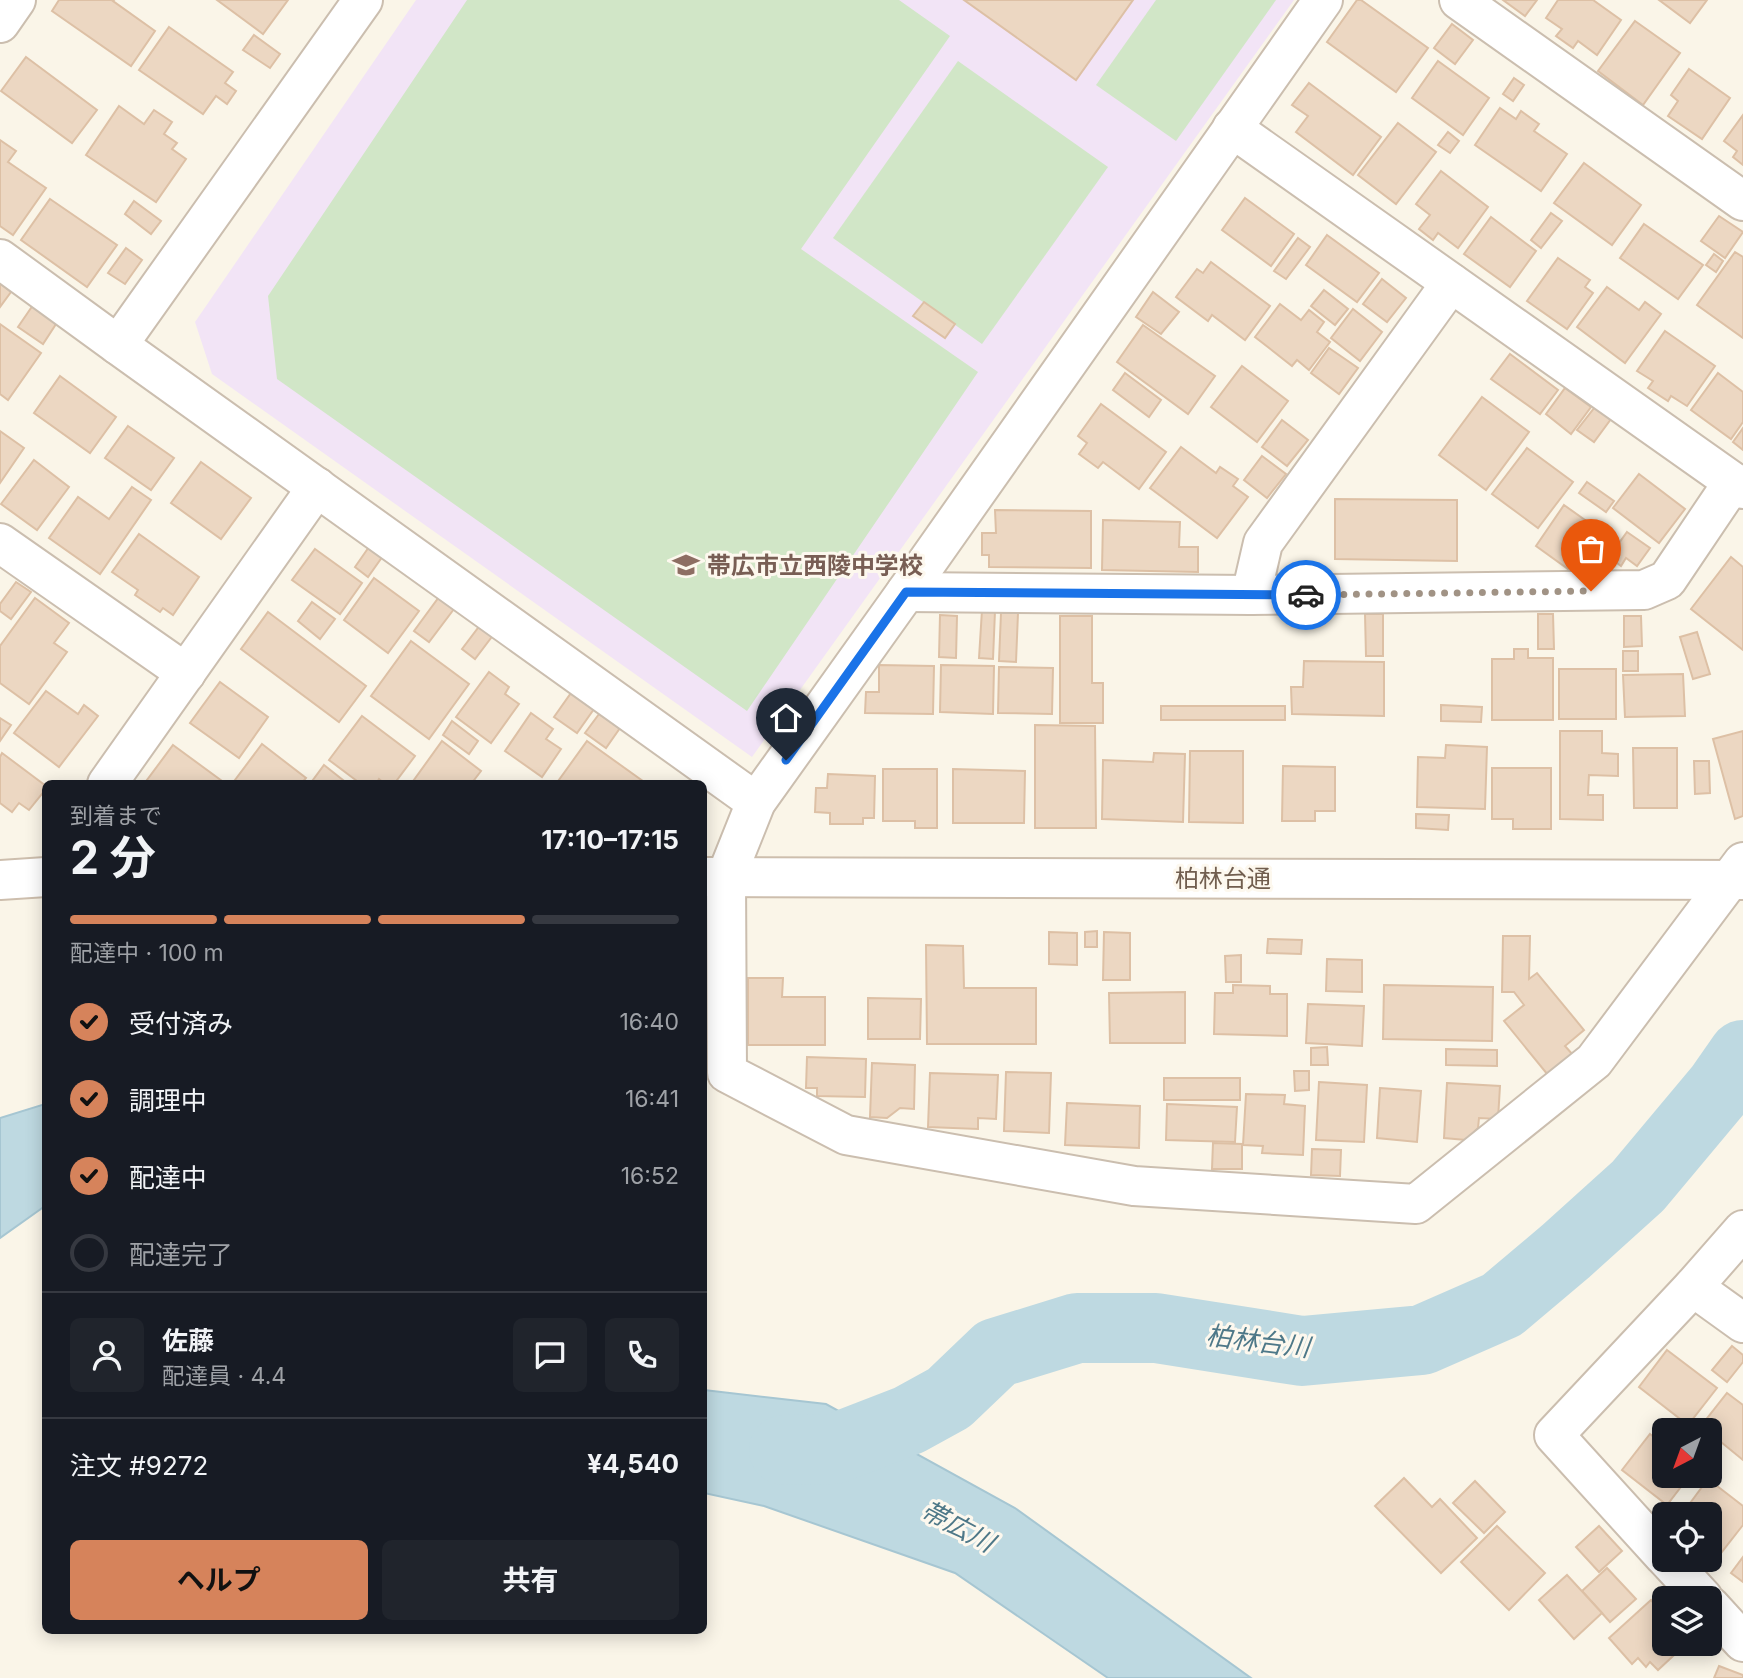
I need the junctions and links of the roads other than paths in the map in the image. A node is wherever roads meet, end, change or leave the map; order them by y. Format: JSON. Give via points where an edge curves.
{"nodes":[{"id":1,"x":16,"y":0,"type":"edge"},
{"id":2,"x":363,"y":0,"type":"edge"},
{"id":3,"x":1323,"y":0,"type":"edge"},
{"id":4,"x":1459,"y":0,"type":"edge"},
{"id":5,"x":0,"y":23,"type":"edge"},
{"id":6,"x":1232,"y":128,"type":"junction"},
{"id":7,"x":1743,"y":201,"type":"edge"},
{"id":8,"x":0,"y":259,"type":"edge"},
{"id":9,"x":1451,"y":283,"type":"junction"},
{"id":10,"x":118,"y":345,"type":"junction"},
{"id":11,"x":1738,"y":486,"type":"edge"},
{"id":12,"x":317,"y":487,"type":"junction"},
{"id":13,"x":0,"y":543,"type":"edge"},
{"id":14,"x":906,"y":592,"type":"junction"},
{"id":15,"x":1251,"y":595,"type":"junction"},
{"id":16,"x":186,"y":673,"type":"junction"},
{"id":17,"x":110,"y":780,"type":"edge"},
{"id":18,"x":756,"y":802,"type":"junction"},
{"id":19,"x":1739,"y":874,"type":"edge"},
{"id":20,"x":42,"y":877,"type":"edge"},
{"id":21,"x":715,"y":877,"type":"edge"},
{"id":22,"x":0,"y":880,"type":"edge"},
{"id":23,"x":1743,"y":1230,"type":"edge"},
{"id":24,"x":1693,"y":1287,"type":"junction"},
{"id":25,"x":1743,"y":1323,"type":"edge"},
{"id":26,"x":1652,"y":1543,"type":"edge"},
{"id":27,"x":1679,"y":1572,"type":"edge"},
{"id":28,"x":1692,"y":1586,"type":"edge"},
{"id":29,"x":1722,"y":1619,"type":"edge"},
{"id":30,"x":1743,"y":1642,"type":"edge"}],
"edges":[{"from":1,"to":5,"type":"street"},
{"from":2,"to":10,"type":"street"},
{"from":3,"to":6,"type":"street"},
{"from":4,"to":7,"type":"street"},
{"from":6,"to":9,"type":"street"},
{"from":6,"to":14,"type":"street"},
{"from":8,"to":10,"type":"street"},
{"from":9,"to":11,"type":"street"},
{"from":9,"to":15,"type":"street","via":[[1263,543]]},
{"from":10,"to":12,"type":"street"},
{"from":11,"to":15,"type":"street","via":[[1667,579],[1644,590]]},
{"from":12,"to":16,"type":"street"},
{"from":12,"to":18,"type":"street"},
{"from":13,"to":16,"type":"street"},
{"from":14,"to":15,"type":"street"},
{"from":14,"to":18,"type":"street"},
{"from":16,"to":17,"type":"street"},
{"from":18,"to":21,"type":"street"},
{"from":19,"to":21,"type":"street","name":"柏林台通"},
{"from":19,"to":21,"type":"street","via":[[1594,1060],[1416,1204],[1134,1186],[846,1135],[727,1073]]},
{"from":20,"to":22,"type":"street"},
{"from":23,"to":24,"type":"street"},
{"from":24,"to":25,"type":"street"},
{"from":24,"to":26,"type":"street","via":[[1554,1435]]},
{"from":27,"to":28,"type":"street"},
{"from":29,"to":30,"type":"street"}]}
